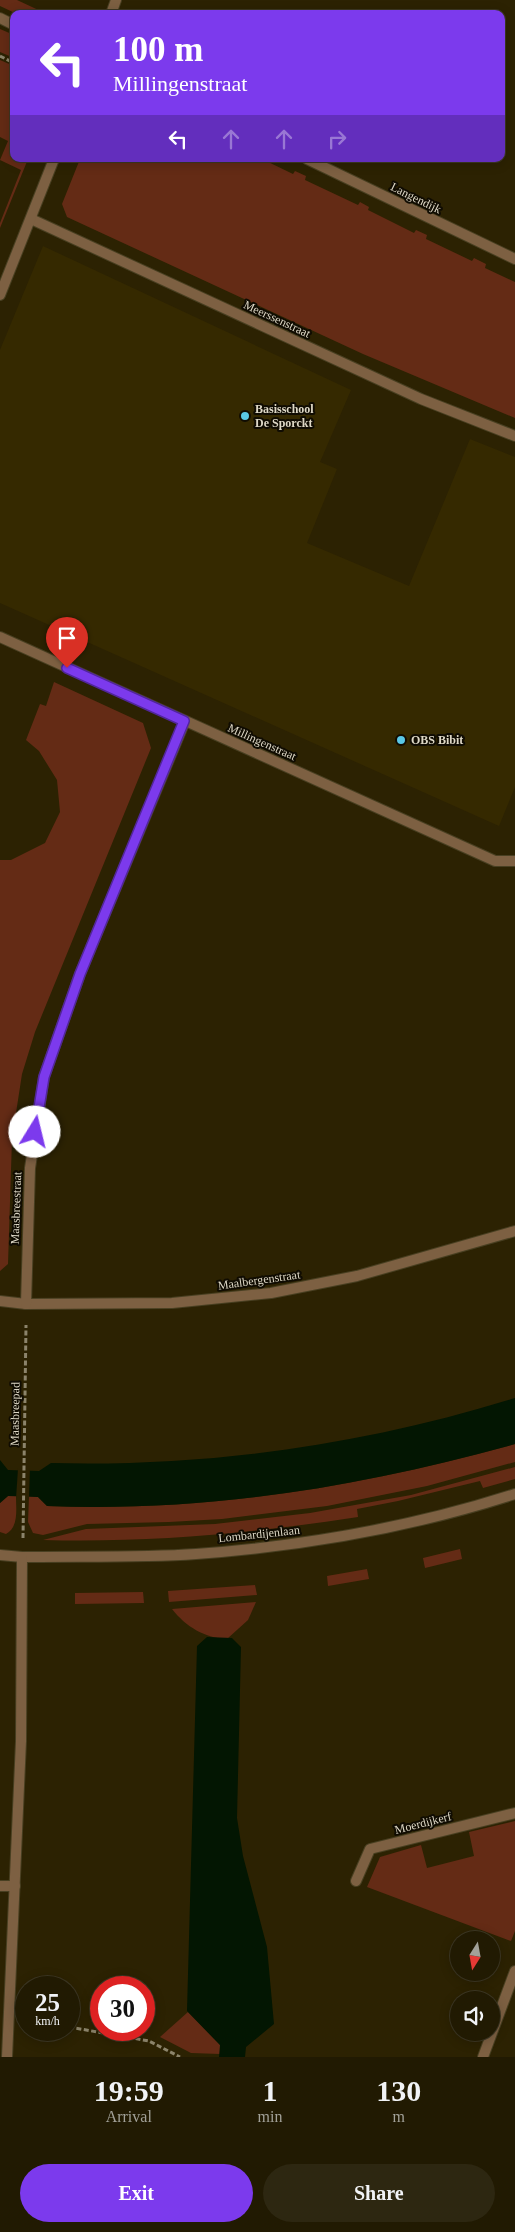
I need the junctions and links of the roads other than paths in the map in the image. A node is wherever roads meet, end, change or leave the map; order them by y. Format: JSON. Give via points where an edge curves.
{"nodes":[{"id":1,"x":53,"y":162,"type":"edge"},
{"id":2,"x":313,"y":162,"type":"edge"},
{"id":3,"x":31,"y":219,"type":"junction"},
{"id":4,"x":515,"y":259,"type":"edge"},
{"id":5,"x":0,"y":295,"type":"edge"},
{"id":6,"x":515,"y":436,"type":"edge"},
{"id":7,"x":0,"y":637,"type":"edge"},
{"id":8,"x":184,"y":721,"type":"junction"},
{"id":9,"x":515,"y":861,"type":"edge"},
{"id":10,"x":515,"y":1231,"type":"edge"},
{"id":11,"x":0,"y":1301,"type":"edge"},
{"id":12,"x":26,"y":1304,"type":"junction"},
{"id":13,"x":515,"y":1494,"type":"edge"},
{"id":14,"x":0,"y":1555,"type":"edge"},
{"id":15,"x":22,"y":1557,"type":"junction"},
{"id":16,"x":515,"y":1813,"type":"edge"},
{"id":17,"x":356,"y":1880,"type":"dead end"},
{"id":18,"x":0,"y":1886,"type":"edge"},
{"id":19,"x":15,"y":1886,"type":"junction"},
{"id":20,"x":515,"y":1971,"type":"edge"},
{"id":21,"x":7,"y":2057,"type":"edge"},
{"id":22,"x":483,"y":2057,"type":"edge"}],
"edges":[{"from":1,"to":3,"type":"street"},
{"from":2,"to":4,"type":"street","name":"Langendijk"},
{"from":3,"to":5,"type":"street"},
{"from":3,"to":6,"type":"street","name":"Meerssenstraat","via":[[420,400]]},
{"from":7,"to":8,"type":"street","name":"Millingenstraat"},
{"from":8,"to":9,"type":"street","name":"Millingenstraat","via":[[495,861]]},
{"from":8,"to":12,"type":"street","name":"Maasbreestraat","via":[[80,974],[44,1077],[30,1168]]},
{"from":10,"to":12,"type":"street","name":"Maalbergenstraat","via":[[357,1276],[271,1293],[172,1303]]},
{"from":11,"to":12,"type":"street","name":"Maalbergenstraat"},
{"from":13,"to":15,"type":"street","name":"Lombardijenlaan","via":[[474,1508],[331,1539],[196,1554]]},
{"from":14,"to":15,"type":"street","name":"Lombardijenlaan"},
{"from":15,"to":19,"type":"street","via":[[21,1741]]},
{"from":16,"to":17,"type":"street","name":"Moerdijkerf","via":[[370,1849]]},
{"from":18,"to":19,"type":"street"},
{"from":19,"to":21,"type":"street"},
{"from":20,"to":22,"type":"street"}]}
